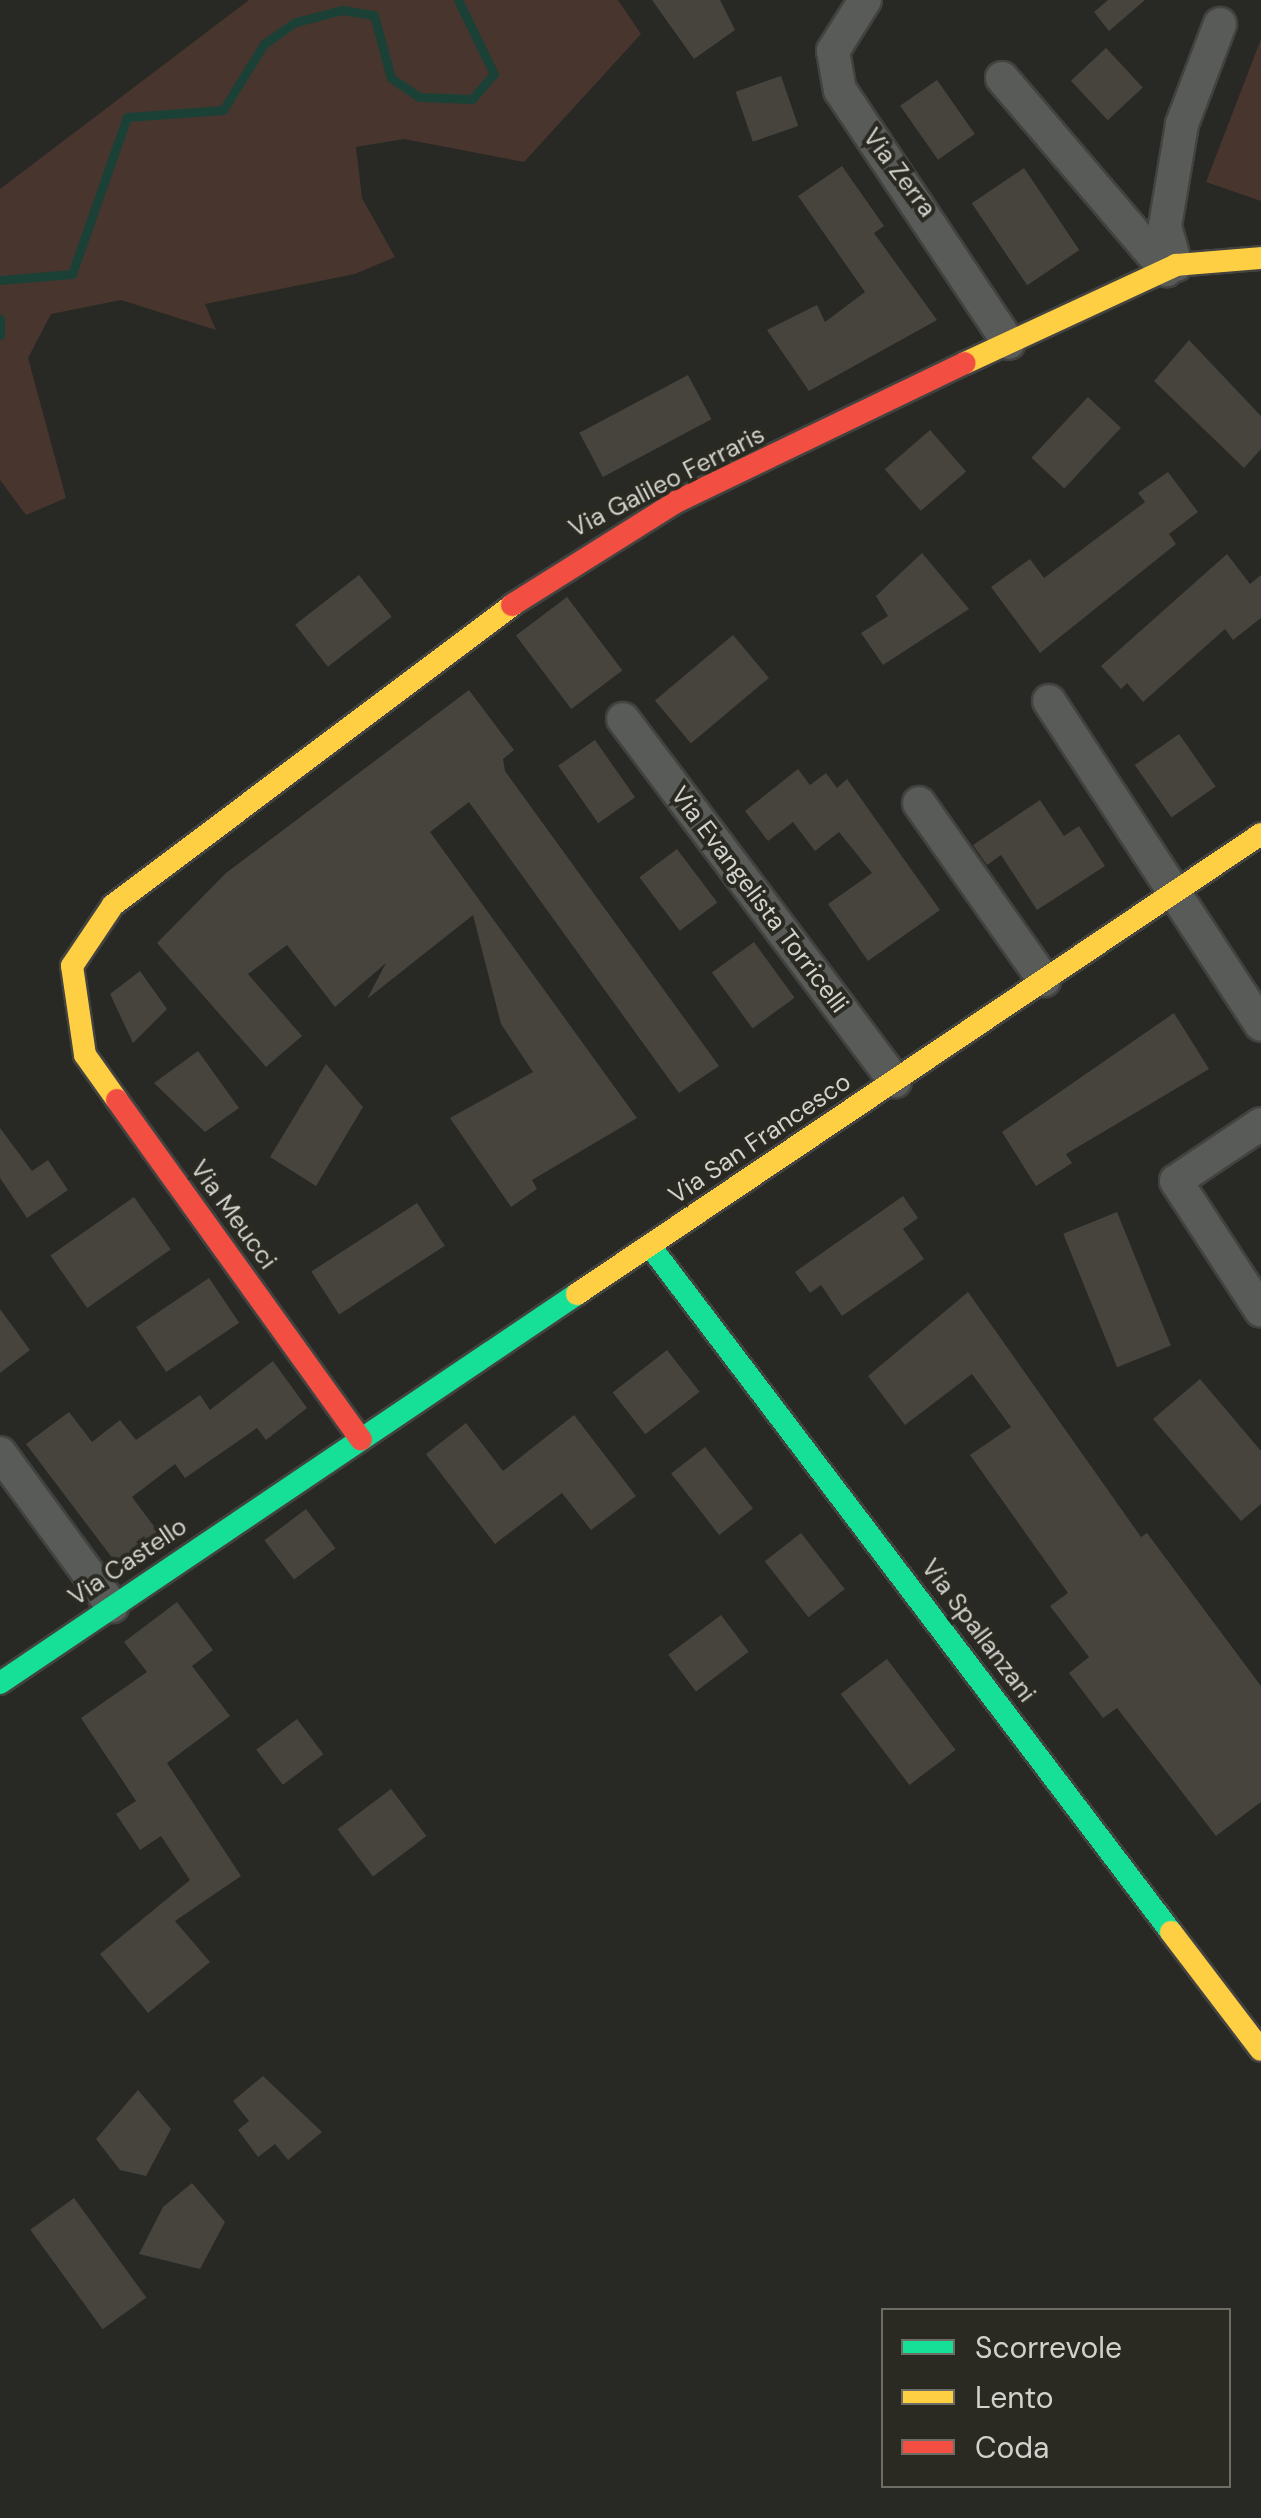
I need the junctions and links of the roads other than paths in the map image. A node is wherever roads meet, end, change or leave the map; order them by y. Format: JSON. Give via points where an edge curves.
{"nodes":[{"id":1,"x":865,"y":0,"type":"edge"},
{"id":2,"x":1220,"y":24,"type":"dead end"},
{"id":3,"x":1002,"y":78,"type":"dead end"},
{"id":4,"x":1261,"y":258,"type":"edge"},
{"id":5,"x":1171,"y":268,"type":"junction"},
{"id":6,"x":1010,"y":343,"type":"junction"},
{"id":7,"x":1049,"y":701,"type":"dead end"},
{"id":8,"x":623,"y":719,"type":"dead end"},
{"id":9,"x":918,"y":803,"type":"dead end"},
{"id":10,"x":1261,"y":834,"type":"edge"},
{"id":11,"x":1173,"y":893,"type":"junction"},
{"id":12,"x":1044,"y":980,"type":"junction"},
{"id":13,"x":76,"y":1016,"type":"joint"},
{"id":14,"x":1261,"y":1025,"type":"edge"},
{"id":15,"x":895,"y":1081,"type":"junction"},
{"id":16,"x":1261,"y":1124,"type":"edge"},
{"id":17,"x":650,"y":1246,"type":"junction"},
{"id":18,"x":1261,"y":1311,"type":"edge"},
{"id":19,"x":360,"y":1439,"type":"junction"},
{"id":20,"x":0,"y":1454,"type":"edge"},
{"id":21,"x":288,"y":1486,"type":"joint"},
{"id":22,"x":112,"y":1606,"type":"junction"},
{"id":23,"x":0,"y":1683,"type":"edge"},
{"id":24,"x":1261,"y":2050,"type":"edge"}],
"edges":[{"from":1,"to":6,"type":"street","name":"Via Zerra","via":[[834,51],[840,90]]},
{"from":2,"to":5,"type":"street","via":[[1182,124],[1164,226]]},
{"from":3,"to":5,"type":"street"},
{"from":4,"to":5,"type":"street","name":"Via Galileo Ferraris"},
{"from":5,"to":6,"type":"street","name":"Via Galileo Ferraris"},
{"from":6,"to":13,"type":"street","name":"Via Galileo Ferraris","via":[[566,566],[113,905],[72,966]]},
{"from":7,"to":11,"type":"street"},
{"from":8,"to":15,"type":"street","name":"Via Evangelista Torricelli"},
{"from":9,"to":12,"type":"street"},
{"from":10,"to":11,"type":"street","name":"Via San Francesco"},
{"from":11,"to":12,"type":"street","name":"Via San Francesco"},
{"from":11,"to":14,"type":"street"},
{"from":12,"to":15,"type":"street","name":"Via San Francesco"},
{"from":13,"to":19,"type":"street","name":"Via Meucci","via":[[85,1056]]},
{"from":15,"to":17,"type":"street","name":"Via San Francesco"},
{"from":16,"to":18,"type":"street","via":[[1176,1181]]},
{"from":17,"to":19,"type":"street","name":"Via San Francesco"},
{"from":17,"to":24,"type":"street","name":"Via Spallanzani"},
{"from":19,"to":21,"type":"street","name":"Via San Francesco"},
{"from":20,"to":22,"type":"street"},
{"from":21,"to":22,"type":"street","name":"Via Castello"},
{"from":22,"to":23,"type":"street","name":"Via Castello"}]}
